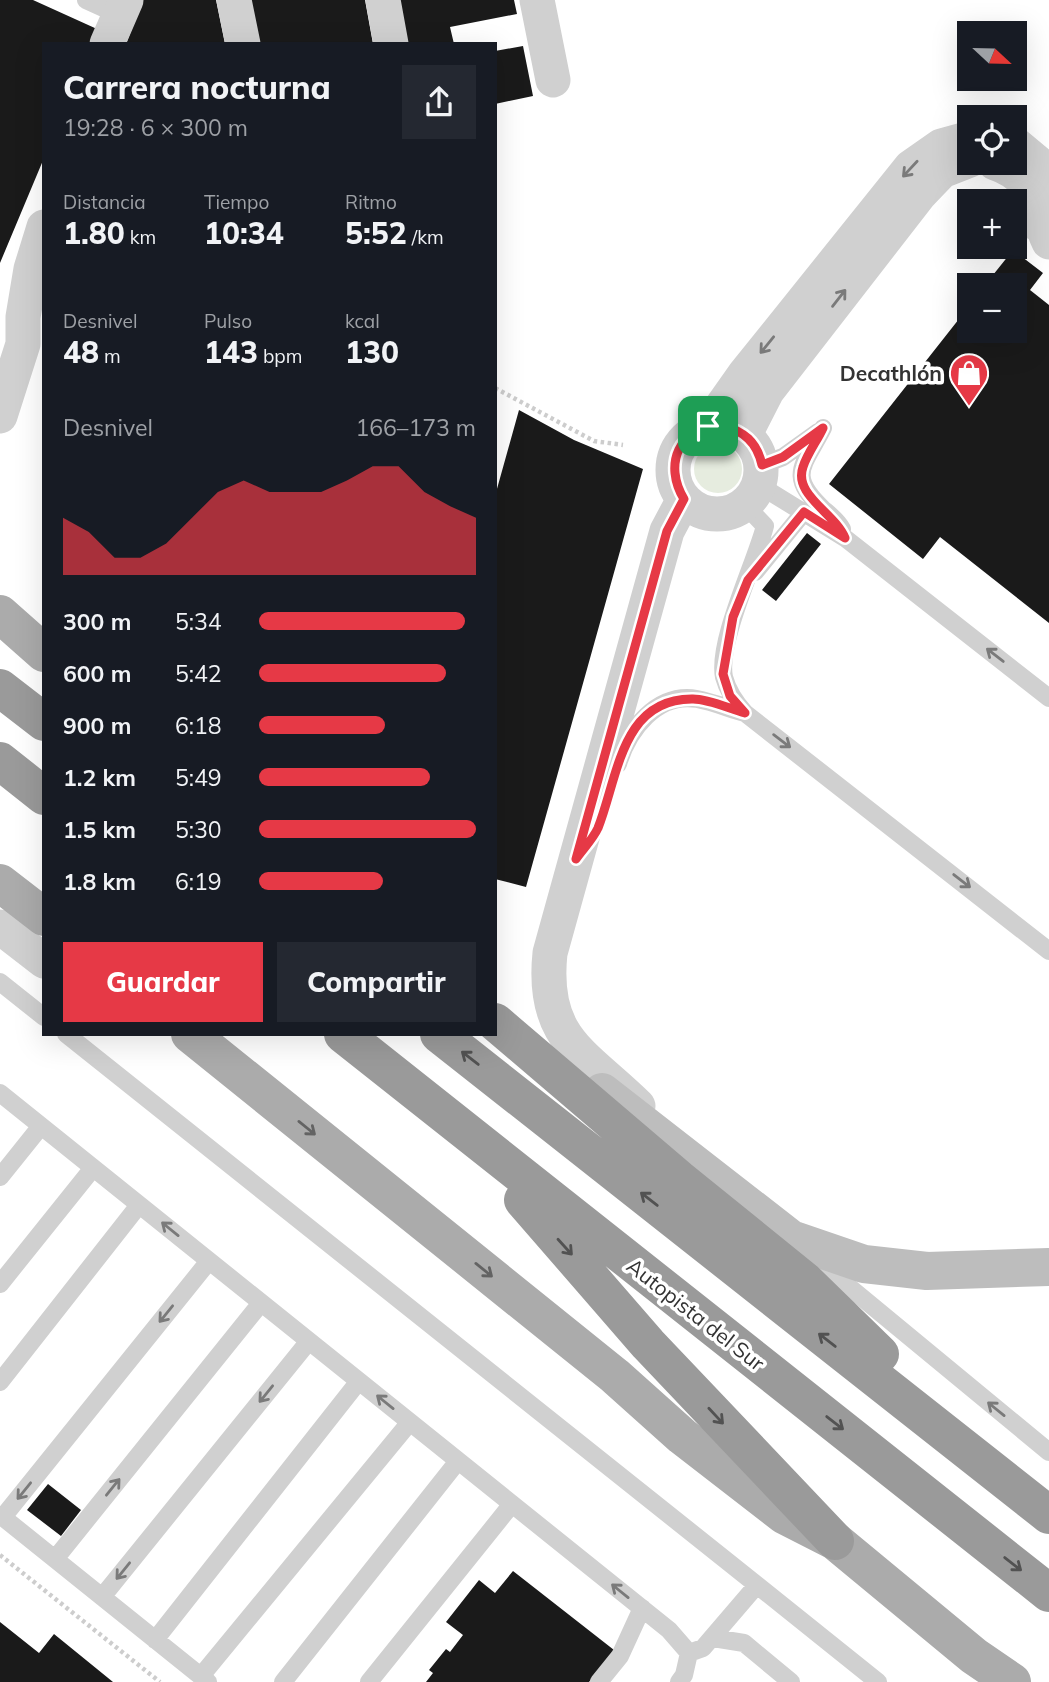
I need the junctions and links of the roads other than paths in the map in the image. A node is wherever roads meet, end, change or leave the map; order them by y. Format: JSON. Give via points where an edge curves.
{"nodes":[{"id":1,"x":86,"y":0,"type":"edge"},
{"id":2,"x":233,"y":0,"type":"edge"},
{"id":3,"x":383,"y":0,"type":"edge"},
{"id":4,"x":537,"y":0,"type":"edge"},
{"id":5,"x":117,"y":19,"type":"edge"},
{"id":6,"x":243,"y":42,"type":"edge"},
{"id":7,"x":391,"y":42,"type":"edge"},
{"id":8,"x":553,"y":80,"type":"dead end"},
{"id":9,"x":957,"y":142,"type":"edge"},
{"id":10,"x":1027,"y":154,"type":"edge"},
{"id":11,"x":957,"y":165,"type":"edge"},
{"id":12,"x":1020,"y":175,"type":"edge"},
{"id":13,"x":1049,"y":186,"type":"edge"},
{"id":14,"x":42,"y":233,"type":"edge"},
{"id":15,"x":1037,"y":234,"type":"edge"},
{"id":16,"x":22,"y":316,"type":"edge"},
{"id":17,"x":0,"y":416,"type":"edge"},
{"id":18,"x":708,"y":426,"type":"junction"},
{"id":19,"x":745,"y":435,"type":"junction"},
{"id":20,"x":755,"y":485,"type":"junction"},
{"id":21,"x":684,"y":499,"type":"junction"},
{"id":22,"x":804,"y":512,"type":"junction"},
{"id":23,"x":845,"y":538,"type":"junction"},
{"id":24,"x":748,"y":580,"type":"junction"},
{"id":25,"x":0,"y":614,"type":"edge"},
{"id":26,"x":42,"y":651,"type":"edge"},
{"id":27,"x":0,"y":688,"type":"edge"},
{"id":28,"x":1049,"y":698,"type":"edge"},
{"id":29,"x":745,"y":713,"type":"junction"},
{"id":30,"x":42,"y":720,"type":"edge"},
{"id":31,"x":0,"y":761,"type":"edge"},
{"id":32,"x":42,"y":794,"type":"edge"},
{"id":33,"x":576,"y":859,"type":"junction"},
{"id":34,"x":0,"y":883,"type":"edge"},
{"id":35,"x":42,"y":915,"type":"edge"},
{"id":36,"x":0,"y":926,"type":"edge"},
{"id":37,"x":1049,"y":951,"type":"edge"},
{"id":38,"x":42,"y":959,"type":"edge"},
{"id":39,"x":0,"y":982,"type":"edge"},
{"id":40,"x":497,"y":1013,"type":"edge"},
{"id":41,"x":42,"y":1015,"type":"edge"},
{"id":42,"x":497,"y":1023,"type":"edge"},
{"id":43,"x":69,"y":1036,"type":"edge"},
{"id":44,"x":169,"y":1036,"type":"edge"},
{"id":45,"x":193,"y":1036,"type":"edge"},
{"id":46,"x":345,"y":1036,"type":"edge"},
{"id":47,"x":442,"y":1036,"type":"edge"},
{"id":48,"x":254,"y":1085,"type":"junction"},
{"id":49,"x":0,"y":1093,"type":"edge"},
{"id":50,"x":454,"y":1123,"type":"junction"},
{"id":51,"x":41,"y":1126,"type":"junction"},
{"id":52,"x":701,"y":1167,"type":"junction"},
{"id":53,"x":93,"y":1168,"type":"junction"},
{"id":54,"x":0,"y":1177,"type":"edge"},
{"id":55,"x":139,"y":1205,"type":"junction"},
{"id":56,"x":791,"y":1239,"type":"junction"},
{"id":57,"x":209,"y":1261,"type":"junction"},
{"id":58,"x":1049,"y":1267,"type":"edge"},
{"id":59,"x":0,"y":1284,"type":"edge"},
{"id":60,"x":261,"y":1303,"type":"junction"},
{"id":61,"x":309,"y":1341,"type":"junction"},
{"id":62,"x":359,"y":1381,"type":"junction"},
{"id":63,"x":0,"y":1382,"type":"edge"},
{"id":64,"x":410,"y":1422,"type":"junction"},
{"id":65,"x":1049,"y":1452,"type":"edge"},
{"id":66,"x":458,"y":1461,"type":"junction"},
{"id":67,"x":512,"y":1504,"type":"junction"},
{"id":68,"x":1042,"y":1510,"type":"edge"},
{"id":69,"x":1,"y":1516,"type":"edge"},
{"id":70,"x":835,"y":1541,"type":"junction"},
{"id":71,"x":55,"y":1559,"type":"junction"},
{"id":72,"x":757,"y":1585,"type":"junction"},
{"id":73,"x":1049,"y":1592,"type":"edge"},
{"id":74,"x":102,"y":1597,"type":"junction"},
{"id":75,"x":642,"y":1608,"type":"junction"},
{"id":76,"x":713,"y":1638,"type":"junction"},
{"id":77,"x":155,"y":1640,"type":"junction"},
{"id":78,"x":689,"y":1653,"type":"junction"},
{"id":79,"x":979,"y":1669,"type":"edge"},
{"id":80,"x":205,"y":1679,"type":"edge"},
{"id":81,"x":282,"y":1682,"type":"edge"},
{"id":82,"x":369,"y":1682,"type":"edge"},
{"id":83,"x":599,"y":1682,"type":"edge"},
{"id":84,"x":679,"y":1682,"type":"edge"},
{"id":85,"x":791,"y":1682,"type":"edge"},
{"id":86,"x":878,"y":1682,"type":"edge"},
{"id":87,"x":1013,"y":1682,"type":"edge"}],
"edges":[{"from":1,"to":5,"type":"lane"},
{"from":2,"to":6,"type":"street"},
{"from":3,"to":7,"type":"street"},
{"from":4,"to":8,"type":"street"},
{"from":9,"to":18,"type":"street","one_way":true,"via":[[941,146],[911,167]]},
{"from":10,"to":13,"type":"street","via":[[1039,164]]},
{"from":19,"to":11,"type":"street","one_way":true,"via":[[766,391],[919,195],[942,171]]},
{"from":12,"to":15,"type":"street","via":[[1033,192]]},
{"from":14,"to":16,"type":"street"},
{"from":16,"to":17,"type":"street","via":[[23,344]]},
{"from":18,"to":19,"type":"street","via":[[721,425]]},
{"from":18,"to":21,"type":"street","via":[[694,431],[675,455],[674,478]]},
{"from":19,"to":20,"type":"street","via":[[753,443]]},
{"from":20,"to":21,"type":"street","via":[[720,514],[706,513]]},
{"from":20,"to":22,"type":"lane"},
{"from":20,"to":23,"type":"lane","via":[[823,428],[803,465],[801,481],[804,490],[840,524]]},
{"from":20,"to":24,"type":"lane","via":[[765,526]]},
{"from":21,"to":33,"type":"street","via":[[667,531]]},
{"from":22,"to":23,"type":"lane"},
{"from":22,"to":24,"type":"lane"},
{"from":28,"to":23,"type":"lane","one_way":true},
{"from":24,"to":29,"type":"lane","via":[[733,617],[723,674],[730,696]]},
{"from":25,"to":26,"type":"main road"},
{"from":27,"to":30,"type":"highway"},
{"from":29,"to":33,"type":"lane","via":[[694,699],[654,709],[638,722],[621,754],[597,830]]},
{"from":29,"to":37,"type":"lane","one_way":true},
{"from":31,"to":32,"type":"highway"},
{"from":33,"to":52,"type":"street","via":[[550,953],[547,983],[554,1011],[569,1044]]},
{"from":34,"to":35,"type":"main road"},
{"from":36,"to":38,"type":"street"},
{"from":39,"to":41,"type":"lane"},
{"from":40,"to":52,"type":"street"},
{"from":42,"to":68,"type":"highway","via":[[805,1281]]},
{"from":43,"to":72,"type":"lane"},
{"from":44,"to":48,"type":"street"},
{"from":45,"to":48,"type":"main road"},
{"from":46,"to":50,"type":"highway","name":"Autopista del Sur"},
{"from":68,"to":47,"type":"highway","one_way":true},
{"from":48,"to":70,"type":"main road","one_way":true,"via":[[605,1368],[682,1436],[784,1515]]},
{"from":49,"to":51,"type":"lane"},
{"from":50,"to":70,"type":"highway","one_way":true,"via":[[648,1344]]},
{"from":50,"to":73,"type":"highway","name":"Autopista del Sur","one_way":true},
{"from":51,"to":53,"type":"lane"},
{"from":51,"to":54,"type":"lane"},
{"from":52,"to":56,"type":"street"},
{"from":53,"to":55,"type":"lane"},
{"from":53,"to":59,"type":"lane"},
{"from":57,"to":55,"type":"lane","one_way":true},
{"from":55,"to":63,"type":"lane"},
{"from":56,"to":58,"type":"street","via":[[864,1264],[927,1271]]},
{"from":65,"to":56,"type":"lane","one_way":true},
{"from":57,"to":60,"type":"lane"},
{"from":57,"to":69,"type":"lane","one_way":true},
{"from":60,"to":61,"type":"lane"},
{"from":71,"to":60,"type":"lane","one_way":true},
{"from":61,"to":62,"type":"lane"},
{"from":61,"to":74,"type":"lane","one_way":true},
{"from":64,"to":62,"type":"lane","one_way":true},
{"from":62,"to":77,"type":"lane"},
{"from":64,"to":66,"type":"lane"},
{"from":64,"to":80,"type":"lane"},
{"from":66,"to":67,"type":"lane"},
{"from":66,"to":81,"type":"lane"},
{"from":75,"to":67,"type":"lane","one_way":true},
{"from":67,"to":82,"type":"lane"},
{"from":69,"to":71,"type":"lane"},
{"from":70,"to":79,"type":"main road"},
{"from":71,"to":74,"type":"lane"},
{"from":72,"to":76,"type":"lane"},
{"from":72,"to":86,"type":"lane"},
{"from":74,"to":77,"type":"lane"},
{"from":75,"to":78,"type":"lane"},
{"from":75,"to":83,"type":"lane","via":[[620,1656]]},
{"from":76,"to":78,"type":"lane"},
{"from":76,"to":85,"type":"lane","via":[[744,1643]]},
{"from":77,"to":80,"type":"lane"},
{"from":78,"to":84,"type":"lane"},
{"from":79,"to":87,"type":"main road"}]}
